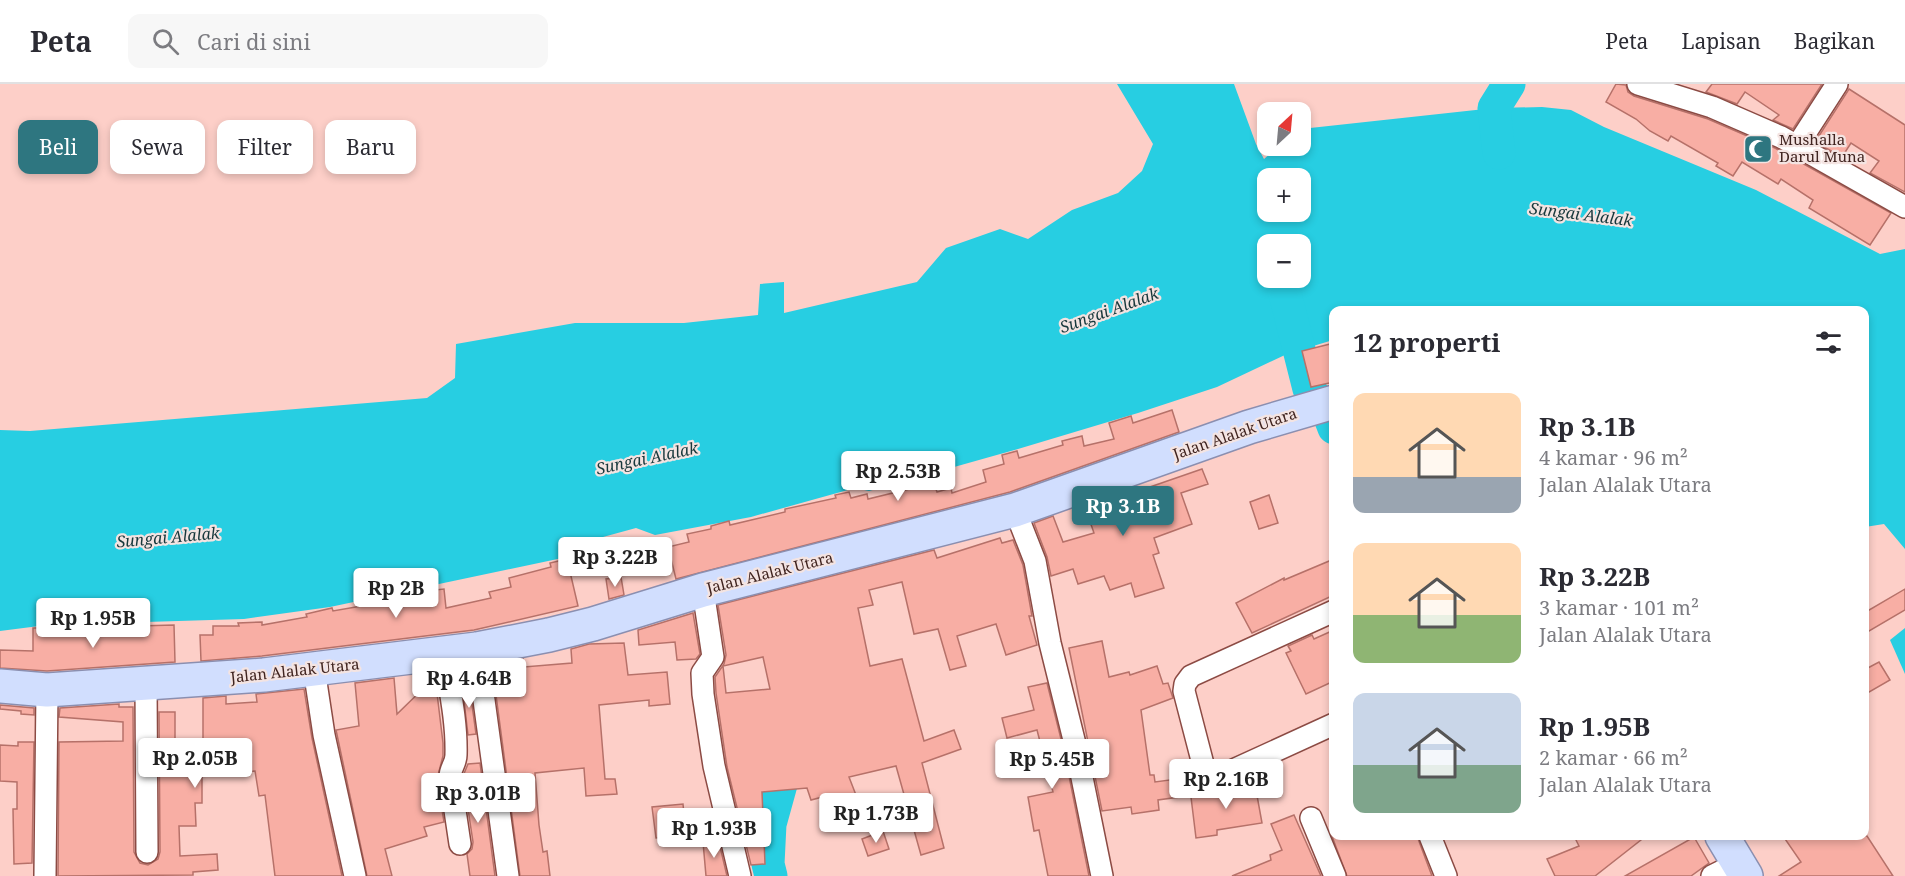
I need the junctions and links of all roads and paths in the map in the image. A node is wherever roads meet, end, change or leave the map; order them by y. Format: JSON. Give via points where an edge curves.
{"nodes":[{"id":1,"x":1638,"y":84,"type":"edge"},
{"id":2,"x":1837,"y":84,"type":"edge"},
{"id":3,"x":1797,"y":146,"type":"junction"},
{"id":4,"x":1905,"y":207,"type":"edge"},
{"id":5,"x":1325,"y":405,"type":"edge"},
{"id":6,"x":1015,"y":510,"type":"junction"},
{"id":7,"x":702,"y":590,"type":"junction"},
{"id":8,"x":1329,"y":612,"type":"edge"},
{"id":9,"x":477,"y":648,"type":"junction"},
{"id":10,"x":444,"y":653,"type":"junction"},
{"id":11,"x":314,"y":669,"type":"junction"},
{"id":12,"x":146,"y":683,"type":"junction"},
{"id":13,"x":0,"y":686,"type":"edge"},
{"id":14,"x":47,"y":690,"type":"junction"},
{"id":15,"x":1329,"y":726,"type":"edge"},
{"id":16,"x":1311,"y":818,"type":"dead end"},
{"id":17,"x":1432,"y":840,"type":"edge"},
{"id":18,"x":460,"y":844,"type":"dead end"},
{"id":19,"x":147,"y":852,"type":"dead end"},
{"id":20,"x":45,"y":876,"type":"edge"},
{"id":21,"x":355,"y":876,"type":"edge"},
{"id":22,"x":508,"y":876,"type":"edge"},
{"id":23,"x":740,"y":876,"type":"edge"},
{"id":24,"x":1102,"y":876,"type":"edge"},
{"id":25,"x":1335,"y":876,"type":"edge"},
{"id":26,"x":1446,"y":876,"type":"edge"}],
"edges":[{"from":1,"to":3,"type":"street","via":[[1713,107]]},
{"from":2,"to":3,"type":"street"},
{"from":3,"to":4,"type":"street"},
{"from":5,"to":6,"type":"main road","name":"Jalan Alalak Utara","via":[[1250,427]]},
{"from":6,"to":7,"type":"main road","name":"Jalan Alalak Utara"},
{"from":6,"to":24,"type":"street","via":[[1035,561]]},
{"from":7,"to":9,"type":"main road","name":"Jalan Alalak Utara","via":[[593,624]]},
{"from":7,"to":23,"type":"street","via":[[713,657],[702,673],[703,694],[714,766]]},
{"from":8,"to":15,"type":"street","via":[[1191,676],[1184,691],[1204,768],[1218,777]]},
{"from":9,"to":10,"type":"main road","name":"Jalan Alalak Utara"},
{"from":9,"to":22,"type":"street"},
{"from":10,"to":11,"type":"main road","name":"Jalan Alalak Utara"},
{"from":10,"to":18,"type":"street","via":[[457,752],[450,777]]},
{"from":11,"to":12,"type":"main road","name":"Jalan Alalak Utara"},
{"from":11,"to":21,"type":"street","via":[[324,735]]},
{"from":12,"to":14,"type":"main road","name":"Jalan Alalak Utara"},
{"from":12,"to":19,"type":"street"},
{"from":13,"to":14,"type":"main road","name":"Jalan Alalak Utara"},
{"from":14,"to":20,"type":"street"},
{"from":16,"to":25,"type":"street"},
{"from":17,"to":26,"type":"street"}]}
